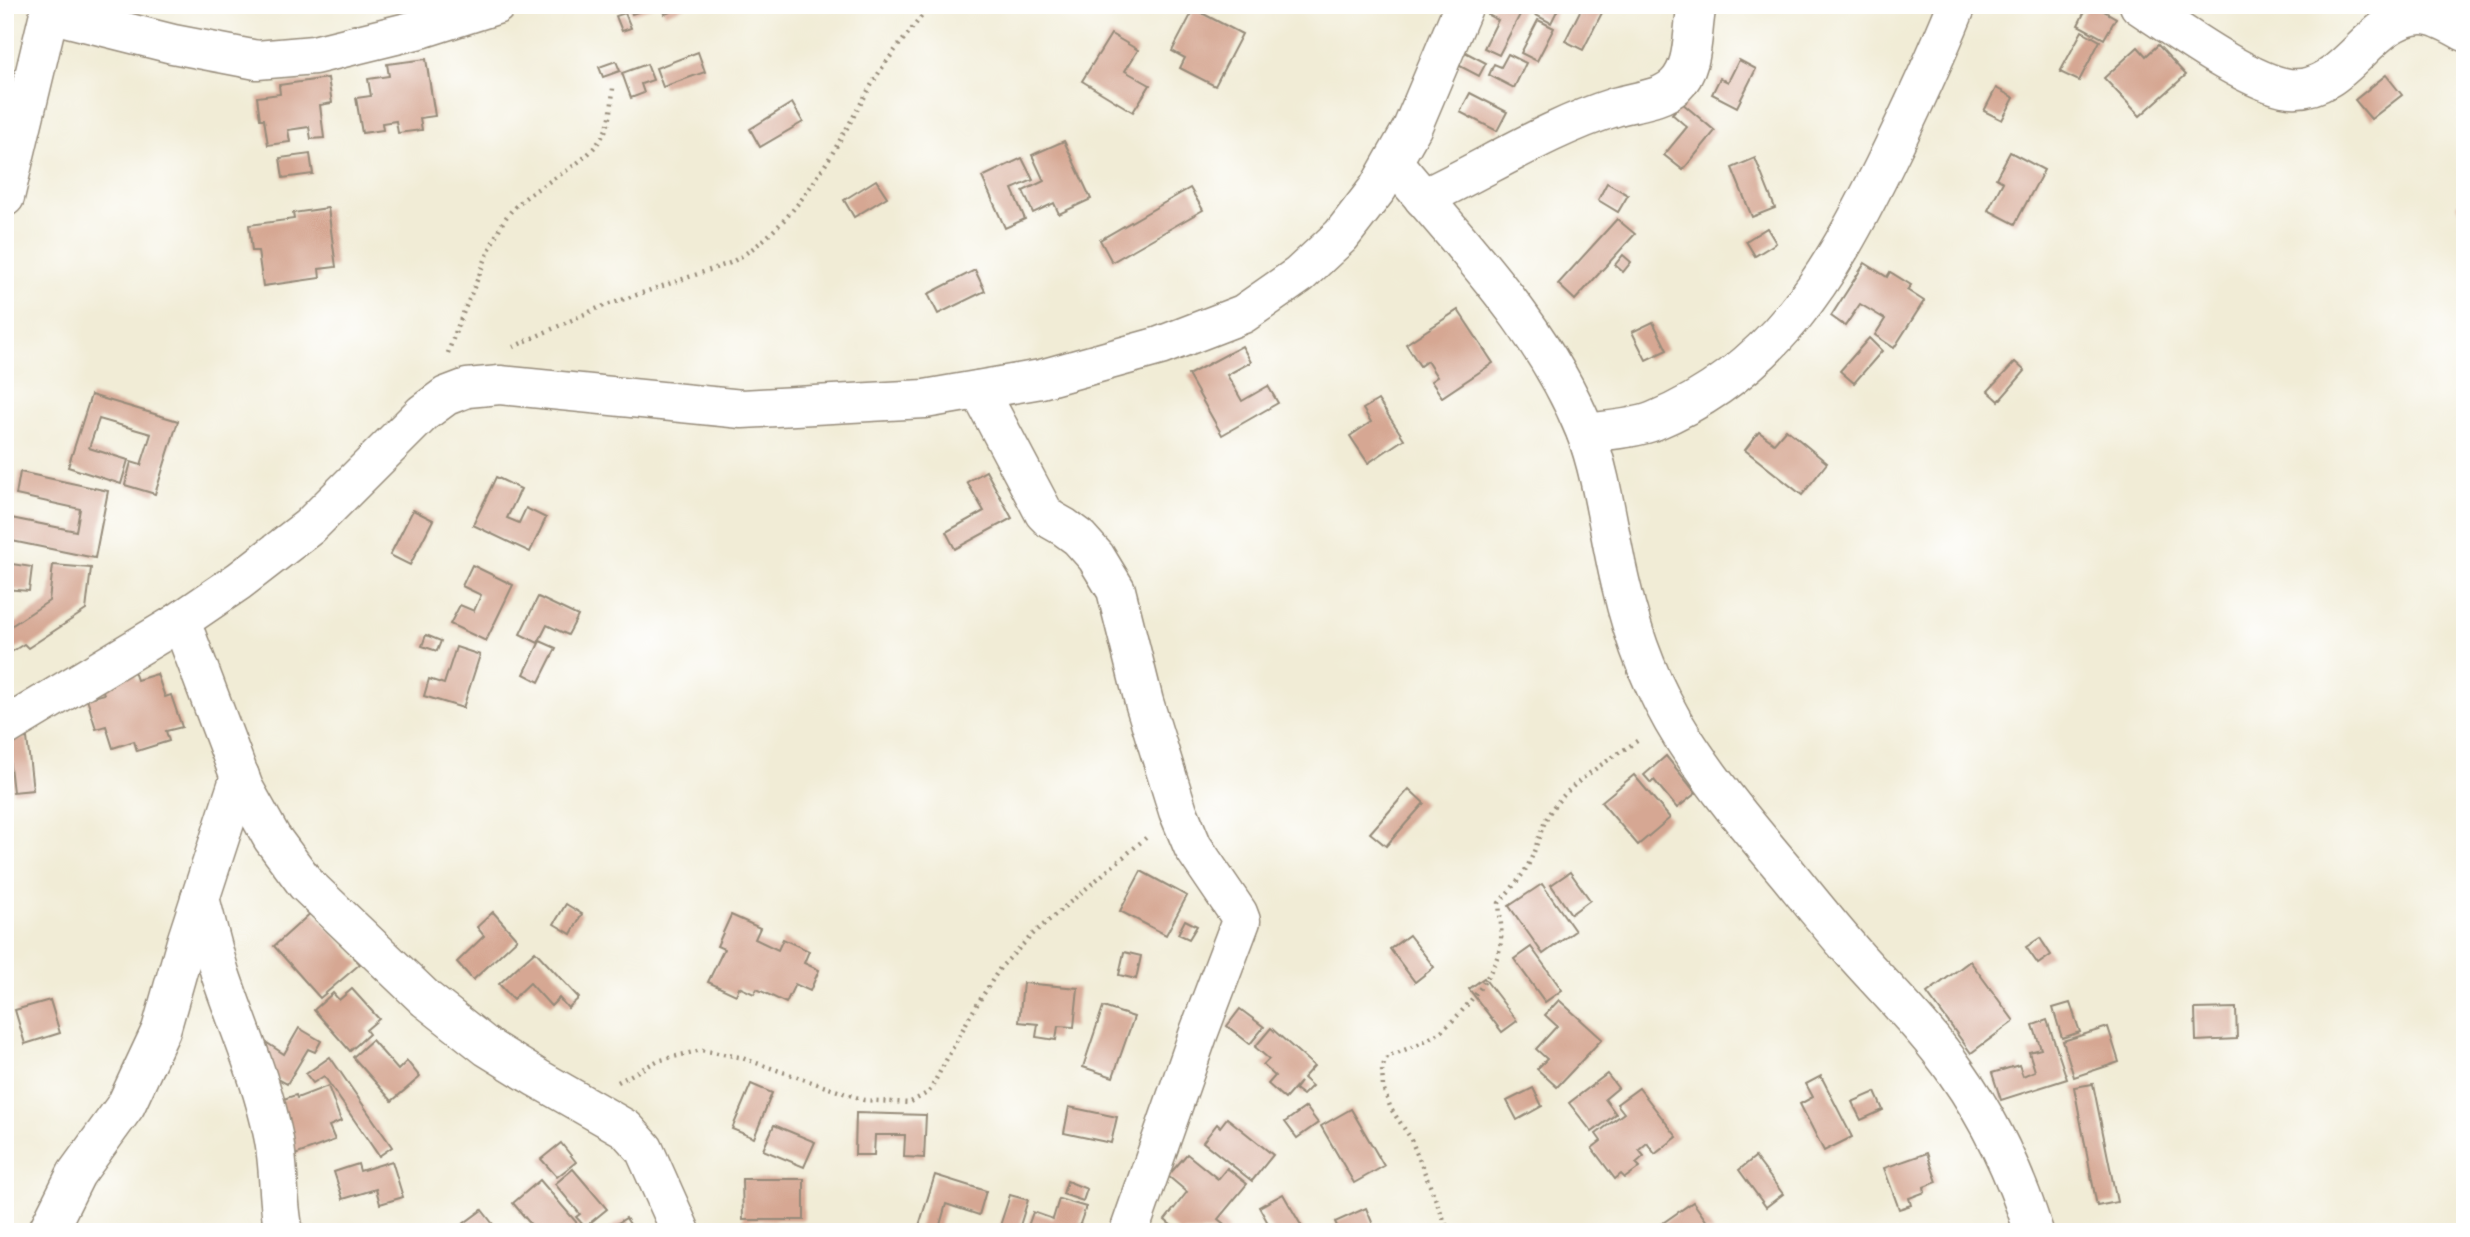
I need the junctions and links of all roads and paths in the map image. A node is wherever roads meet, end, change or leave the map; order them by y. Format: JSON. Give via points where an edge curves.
{"nodes":[{"id":1,"x":496,"y":5,"type":"edge"},
{"id":2,"x":930,"y":5,"type":"edge"},
{"id":3,"x":1464,"y":5,"type":"edge"},
{"id":4,"x":1697,"y":5,"type":"edge"},
{"id":5,"x":1957,"y":5,"type":"edge"},
{"id":6,"x":2138,"y":5,"type":"edge"},
{"id":7,"x":50,"y":9,"type":"edge"},
{"id":8,"x":2465,"y":32,"type":"edge"},
{"id":9,"x":613,"y":88,"type":"dead end"},
{"id":10,"x":1394,"y":163,"type":"junction"},
{"id":11,"x":5,"y":197,"type":"edge"},
{"id":12,"x":1423,"y":198,"type":"junction"},
{"id":13,"x":503,"y":352,"type":"dead end"},
{"id":14,"x":979,"y":390,"type":"junction"},
{"id":15,"x":446,"y":396,"type":"junction"},
{"id":16,"x":1586,"y":433,"type":"junction"},
{"id":17,"x":176,"y":624,"type":"junction"},
{"id":18,"x":1671,"y":717,"type":"junction"},
{"id":19,"x":5,"y":727,"type":"edge"},
{"id":20,"x":240,"y":776,"type":"junction"},
{"id":21,"x":1178,"y":811,"type":"junction"},
{"id":22,"x":200,"y":898,"type":"junction"},
{"id":23,"x":589,"y":1109,"type":"junction"},
{"id":24,"x":47,"y":1232,"type":"edge"},
{"id":25,"x":284,"y":1232,"type":"edge"},
{"id":26,"x":681,"y":1232,"type":"edge"},
{"id":27,"x":1129,"y":1232,"type":"edge"},
{"id":28,"x":1449,"y":1232,"type":"edge"},
{"id":29,"x":2034,"y":1232,"type":"edge"}],
"edges":[{"from":1,"to":7,"type":"street","via":[[314,55],[257,60],[173,44]]},
{"from":2,"to":13,"type":"path","via":[[876,78],[803,198],[764,240],[730,263],[598,308]]},
{"from":3,"to":10,"type":"street"},
{"from":4,"to":12,"type":"street","via":[[1685,73],[1662,95],[1568,125]]},
{"from":5,"to":16,"type":"street","via":[[1856,222],[1819,285],[1780,334],[1741,370],[1702,397],[1651,422]]},
{"from":6,"to":8,"type":"street","via":[[2253,75],[2288,88],[2316,86],[2399,20],[2422,14]]},
{"from":7,"to":11,"type":"street"},
{"from":9,"to":15,"type":"path","via":[[610,119],[594,147],[564,173],[527,195],[505,219],[454,332],[445,364]]},
{"from":10,"to":12,"type":"street"},
{"from":10,"to":14,"type":"street","via":[[1340,236],[1299,275],[1243,314],[1160,346],[1041,379]]},
{"from":12,"to":16,"type":"street","via":[[1504,293],[1561,380]]},
{"from":14,"to":15,"type":"street","via":[[925,399],[742,409],[500,385],[467,388]]},
{"from":14,"to":21,"type":"street","via":[[1044,513],[1079,538],[1116,590]]},
{"from":15,"to":17,"type":"street","via":[[422,413],[309,527]]},
{"from":16,"to":18,"type":"street","via":[[1633,629]]},
{"from":17,"to":19,"type":"street"},
{"from":17,"to":20,"type":"street","via":[[187,637]]},
{"from":18,"to":28,"type":"path","via":[[1577,782],[1553,807],[1531,860],[1499,903],[1502,933],[1493,971],[1439,1033],[1387,1057],[1382,1068],[1391,1109],[1410,1137]]},
{"from":18,"to":29,"type":"street","via":[[1729,803],[1855,955],[1927,1032],[1958,1075],[2006,1161]]},
{"from":20,"to":22,"type":"street"},
{"from":20,"to":23,"type":"street","via":[[272,838],[306,884],[396,971],[487,1047]]},
{"from":21,"to":23,"type":"path","via":[[1035,932],[1000,968],[929,1092],[909,1103],[864,1100],[739,1057],[701,1050],[657,1061],[620,1080]]},
{"from":21,"to":27,"type":"street","via":[[1193,847],[1241,921]]},
{"from":22,"to":24,"type":"street","via":[[161,1030],[126,1105],[76,1174]]},
{"from":22,"to":25,"type":"street","via":[[274,1136]]},
{"from":23,"to":26,"type":"street","via":[[626,1129],[644,1149]]}]}
